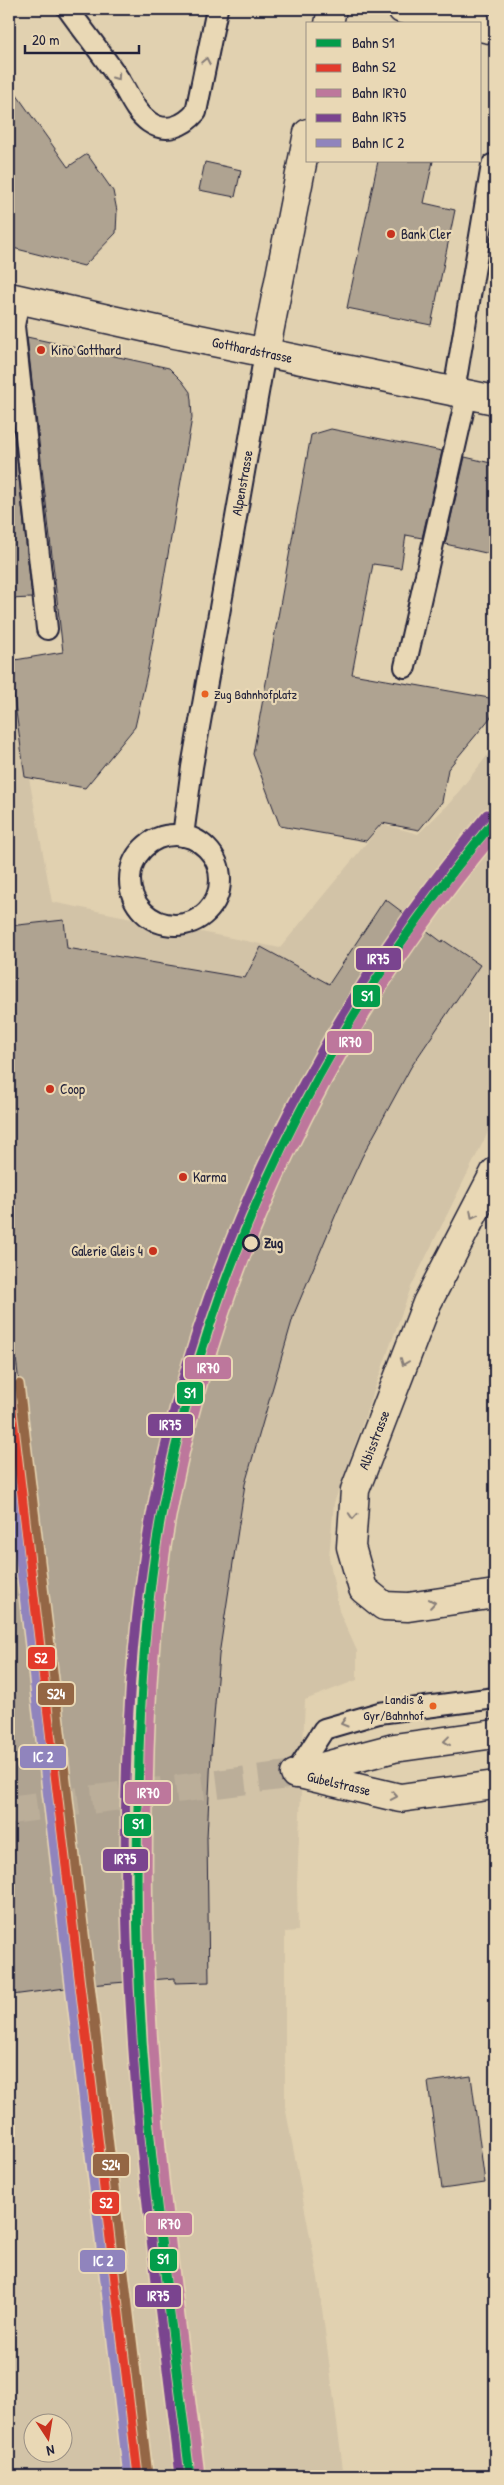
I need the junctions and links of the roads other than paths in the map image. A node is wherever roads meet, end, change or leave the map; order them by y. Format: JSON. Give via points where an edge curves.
{"nodes":[{"id":1,"x":68,"y":9,"type":"edge"},
{"id":2,"x":217,"y":9,"type":"edge"},
{"id":3,"x":402,"y":9,"type":"edge"},
{"id":4,"x":459,"y":22,"type":"edge"},
{"id":5,"x":482,"y":27,"type":"edge"},
{"id":6,"x":495,"y":30,"type":"edge"},
{"id":7,"x":306,"y":143,"type":"edge"},
{"id":8,"x":492,"y":165,"type":"dead end"},
{"id":9,"x":14,"y":298,"type":"edge"},
{"id":10,"x":265,"y":353,"type":"junction"},
{"id":11,"x":461,"y":392,"type":"junction"},
{"id":12,"x":495,"y":400,"type":"edge"},
{"id":13,"x":47,"y":628,"type":"dead end"},
{"id":14,"x":405,"y":667,"type":"dead end"},
{"id":15,"x":183,"y":836,"type":"junction"},
{"id":16,"x":495,"y":1172,"type":"edge"},
{"id":17,"x":495,"y":1594,"type":"edge"},
{"id":18,"x":495,"y":1698,"type":"edge"},
{"id":19,"x":495,"y":1734,"type":"edge"},
{"id":20,"x":295,"y":1774,"type":"junction"},
{"id":21,"x":495,"y":1785,"type":"edge"}],
"edges":[{"from":1,"to":2,"type":"lane","one_way":true,"via":[[140,114],[161,128],[187,123],[196,112]]},
{"from":3,"to":4,"type":"street"},
{"from":5,"to":6,"type":"street"},
{"from":7,"to":10,"type":"street","name":"Alpenstrasse"},
{"from":8,"to":11,"type":"lane"},
{"from":9,"to":10,"type":"street","name":"Gotthardstrasse"},
{"from":9,"to":13,"type":"lane","via":[[14,326]]},
{"from":10,"to":11,"type":"street","name":"Gotthardstrasse"},
{"from":10,"to":15,"type":"lane","name":"Alpenstrasse","via":[[192,767]]},
{"from":11,"to":12,"type":"street","name":"Gotthardstrasse"},
{"from":11,"to":14,"type":"lane"},
{"from":15,"to":15,"type":"lane","via":[[153,841],[141,850],[133,863],[130,890],[136,903],[156,922],[185,924],[204,913],[217,895],[220,880],[217,865],[198,842]]},
{"from":16,"to":17,"type":"street","name":"Albisstrasse","one_way":true,"via":[[427,1303],[358,1481],[351,1547],[363,1589],[384,1606],[408,1607]]},
{"from":18,"to":20,"type":"lane","one_way":true,"via":[[379,1713],[324,1729]]},
{"from":19,"to":20,"type":"street","name":"Gubelstrasse","one_way":true,"via":[[394,1748]]},
{"from":20,"to":21,"type":"street","name":"Gubelstrasse","one_way":true,"via":[[400,1798]]}]}
